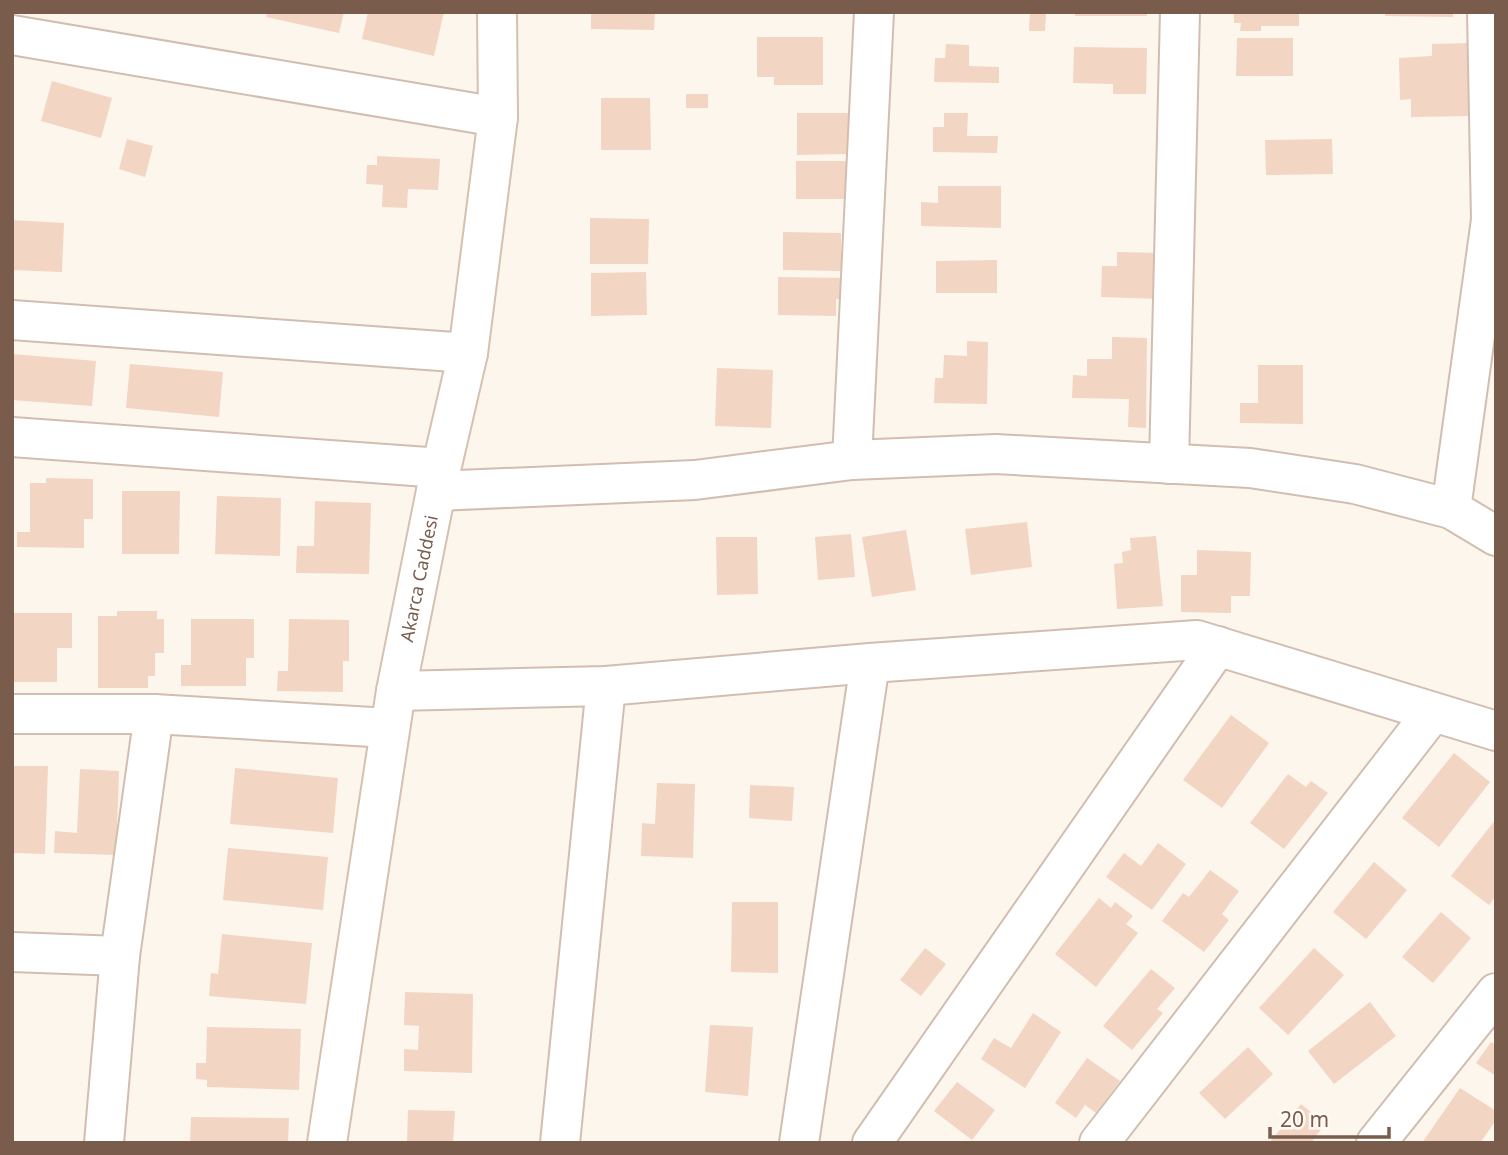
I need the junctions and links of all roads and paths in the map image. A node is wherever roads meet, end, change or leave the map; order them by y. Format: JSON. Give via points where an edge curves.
{"nodes":[{"id":1,"x":497,"y":12,"type":"edge"},
{"id":2,"x":874,"y":12,"type":"edge"},
{"id":3,"x":1180,"y":12,"type":"edge"},
{"id":4,"x":1487,"y":12,"type":"edge"},
{"id":5,"x":12,"y":35,"type":"edge"},
{"id":6,"x":498,"y":117,"type":"junction"},
{"id":7,"x":12,"y":320,"type":"edge"},
{"id":8,"x":468,"y":353,"type":"junction"},
{"id":9,"x":12,"y":437,"type":"edge"},
{"id":10,"x":852,"y":460,"type":"junction"},
{"id":11,"x":1169,"y":464,"type":"junction"},
{"id":12,"x":439,"y":479,"type":"junction"},
{"id":13,"x":1451,"y":509,"type":"junction"},
{"id":14,"x":1496,"y":536,"type":"edge"},
{"id":15,"x":1218,"y":646,"type":"junction"},
{"id":16,"x":870,"y":663,"type":"junction"},
{"id":17,"x":606,"y":686,"type":"junction"},
{"id":18,"x":392,"y":709,"type":"junction"},
{"id":19,"x":1433,"y":712,"type":"junction"},
{"id":20,"x":12,"y":714,"type":"edge"},
{"id":21,"x":154,"y":714,"type":"junction"},
{"id":22,"x":1496,"y":731,"type":"edge"},
{"id":23,"x":12,"y":952,"type":"edge"},
{"id":24,"x":120,"y":956,"type":"junction"},
{"id":25,"x":1496,"y":993,"type":"edge"},
{"id":26,"x":104,"y":1143,"type":"edge"},
{"id":27,"x":327,"y":1143,"type":"edge"},
{"id":28,"x":560,"y":1143,"type":"edge"},
{"id":29,"x":799,"y":1143,"type":"edge"},
{"id":30,"x":872,"y":1143,"type":"edge"},
{"id":31,"x":1099,"y":1143,"type":"edge"},
{"id":32,"x":1376,"y":1143,"type":"edge"}],
"edges":[{"from":1,"to":6,"type":"street","name":"Akarca Caddesi"},
{"from":2,"to":10,"type":"street"},
{"from":3,"to":11,"type":"street"},
{"from":4,"to":13,"type":"street","via":[[1491,220]]},
{"from":5,"to":6,"type":"street"},
{"from":6,"to":8,"type":"street","name":"Akarca Caddesi"},
{"from":7,"to":8,"type":"street"},
{"from":8,"to":12,"type":"street","name":"Akarca Caddesi"},
{"from":9,"to":12,"type":"street"},
{"from":10,"to":11,"type":"street","via":[[996,454]]},
{"from":10,"to":12,"type":"street","via":[[695,480]]},
{"from":11,"to":13,"type":"street","via":[[1250,468],[1355,484]]},
{"from":12,"to":18,"type":"street","name":"Akarca Caddesi"},
{"from":13,"to":14,"type":"street"},
{"from":15,"to":16,"type":"street","via":[[1197,640]]},
{"from":15,"to":19,"type":"street"},
{"from":15,"to":30,"type":"street"},
{"from":16,"to":17,"type":"street"},
{"from":16,"to":29,"type":"street"},
{"from":17,"to":18,"type":"street"},
{"from":17,"to":28,"type":"street"},
{"from":18,"to":21,"type":"street"},
{"from":18,"to":27,"type":"street","name":"Akarca Caddesi"},
{"from":19,"to":22,"type":"street"},
{"from":19,"to":31,"type":"street"},
{"from":20,"to":21,"type":"street"},
{"from":21,"to":24,"type":"street"},
{"from":23,"to":24,"type":"street"},
{"from":24,"to":26,"type":"street"},
{"from":25,"to":32,"type":"street"}]}
